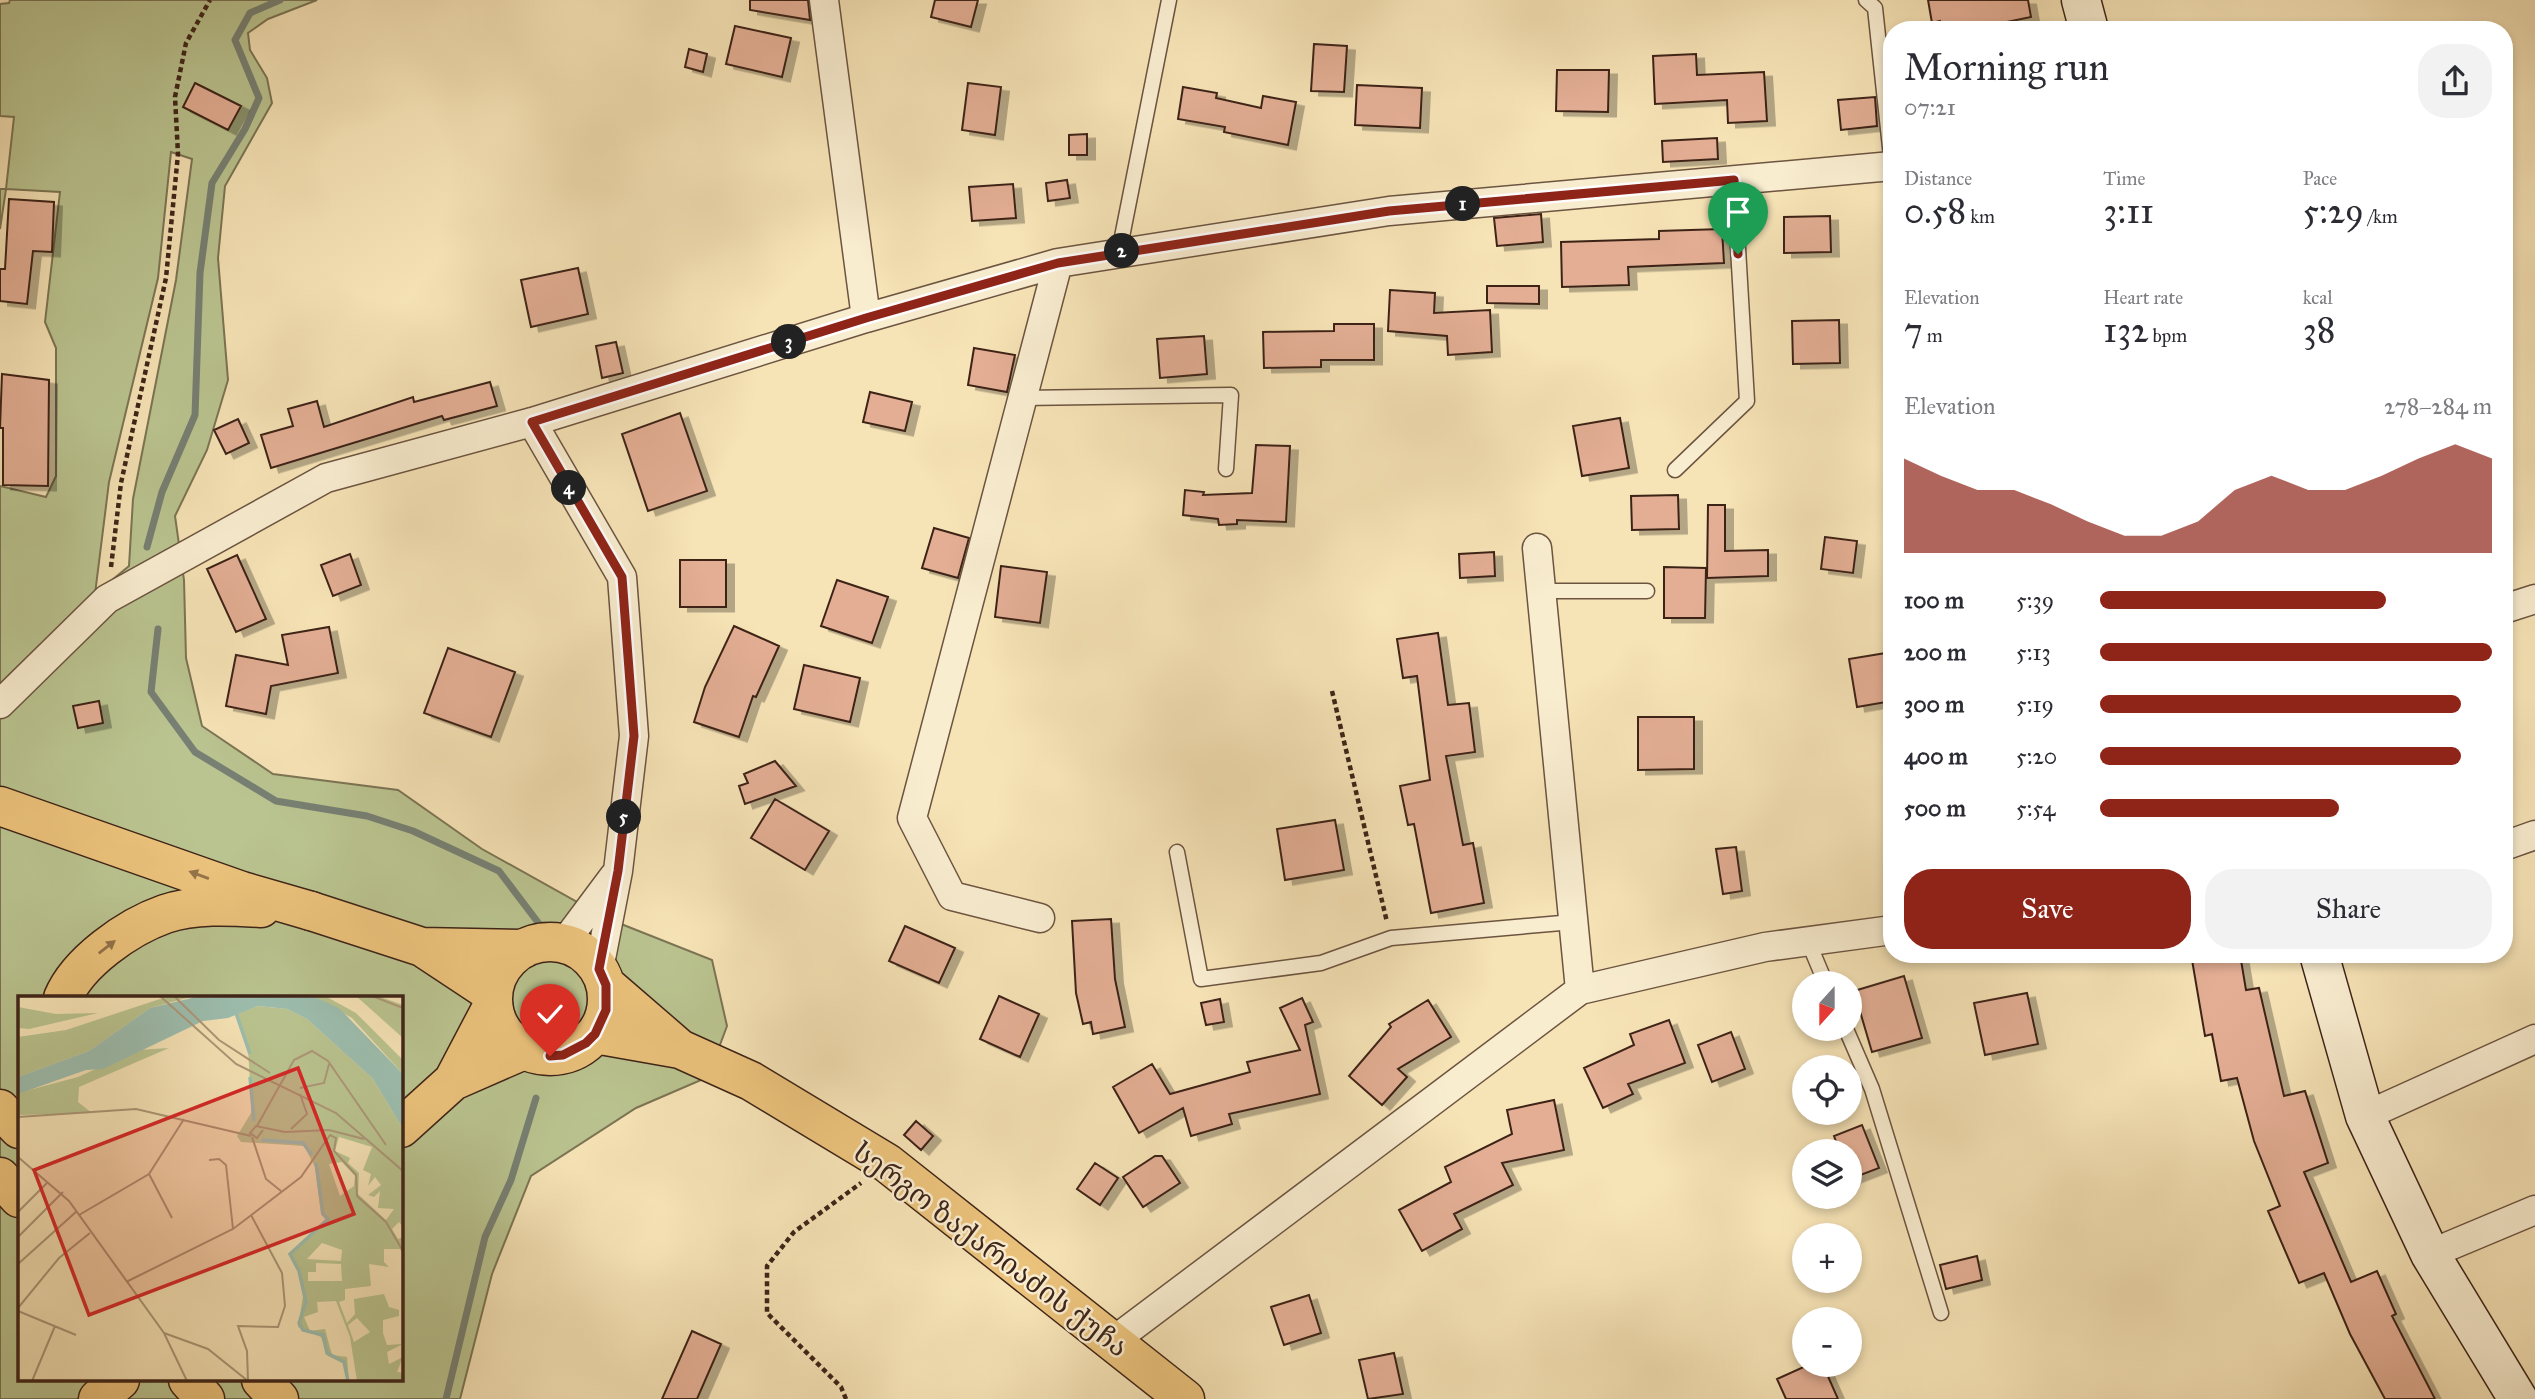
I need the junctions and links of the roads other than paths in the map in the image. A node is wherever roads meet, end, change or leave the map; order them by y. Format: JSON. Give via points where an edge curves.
{"nodes":[{"id":1,"x":824,"y":0,"type":"edge"},
{"id":2,"x":1169,"y":0,"type":"edge"},
{"id":3,"x":1866,"y":0,"type":"edge"},
{"id":4,"x":2081,"y":0,"type":"edge"},
{"id":5,"x":2087,"y":21,"type":"edge"},
{"id":6,"x":1883,"y":82,"type":"edge"},
{"id":7,"x":1883,"y":167,"type":"edge"},
{"id":8,"x":1734,"y":180,"type":"junction"},
{"id":9,"x":1119,"y":252,"type":"junction"},
{"id":10,"x":1058,"y":263,"type":"junction"},
{"id":11,"x":866,"y":318,"type":"junction"},
{"id":12,"x":1022,"y":398,"type":"junction"},
{"id":13,"x":532,"y":422,"type":"junction"},
{"id":14,"x":1226,"y":469,"type":"dead end"},
{"id":15,"x":1675,"y":470,"type":"dead end"},
{"id":16,"x":1537,"y":548,"type":"dead end"},
{"id":17,"x":1542,"y":591,"type":"junction"},
{"id":18,"x":1647,"y":591,"type":"dead end"},
{"id":19,"x":2535,"y":599,"type":"edge"},
{"id":20,"x":2513,"y":606,"type":"edge"},
{"id":21,"x":0,"y":704,"type":"edge"},
{"id":22,"x":0,"y":806,"type":"edge"},
{"id":23,"x":2535,"y":835,"type":"edge"},
{"id":24,"x":2513,"y":843,"type":"edge"},
{"id":25,"x":1177,"y":852,"type":"dead end"},
{"id":26,"x":618,"y":871,"type":"junction"},
{"id":27,"x":311,"y":911,"type":"junction"},
{"id":28,"x":1040,"y":918,"type":"dead end"},
{"id":29,"x":1573,"y":922,"type":"junction"},
{"id":30,"x":1883,"y":931,"type":"edge"},
{"id":31,"x":1808,"y":942,"type":"junction"},
{"id":32,"x":564,"y":943,"type":"junction"},
{"id":33,"x":422,"y":947,"type":"junction"},
{"id":34,"x":523,"y":948,"type":"junction"},
{"id":35,"x":2322,"y":963,"type":"edge"},
{"id":36,"x":1820,"y":971,"type":"edge"},
{"id":37,"x":602,"y":977,"type":"junction"},
{"id":38,"x":1580,"y":990,"type":"junction"},
{"id":39,"x":64,"y":996,"type":"edge"},
{"id":40,"x":493,"y":1000,"type":"junction"},
{"id":41,"x":595,"y":1034,"type":"junction"},
{"id":42,"x":2535,"y":1040,"type":"edge"},
{"id":43,"x":1851,"y":1041,"type":"edge"},
{"id":44,"x":524,"y":1049,"type":"junction"},
{"id":45,"x":680,"y":1049,"type":"junction"},
{"id":46,"x":453,"y":1081,"type":"junction"},
{"id":47,"x":0,"y":1109,"type":"edge"},
{"id":48,"x":2365,"y":1116,"type":"junction"},
{"id":49,"x":402,"y":1127,"type":"edge"},
{"id":50,"x":18,"y":1128,"type":"edge"},
{"id":51,"x":0,"y":1177,"type":"edge"},
{"id":52,"x":18,"y":1197,"type":"edge"},
{"id":53,"x":0,"y":1208,"type":"edge"},
{"id":54,"x":2535,"y":1210,"type":"edge"},
{"id":55,"x":18,"y":1215,"type":"edge"},
{"id":56,"x":2430,"y":1254,"type":"junction"},
{"id":57,"x":1941,"y":1312,"type":"dead end"},
{"id":58,"x":1112,"y":1342,"type":"junction"},
{"id":59,"x":118,"y":1382,"type":"edge"},
{"id":60,"x":190,"y":1382,"type":"edge"},
{"id":61,"x":263,"y":1382,"type":"edge"},
{"id":62,"x":98,"y":1399,"type":"edge"},
{"id":63,"x":205,"y":1399,"type":"edge"},
{"id":64,"x":279,"y":1399,"type":"edge"},
{"id":65,"x":1185,"y":1399,"type":"edge"},
{"id":66,"x":2518,"y":1399,"type":"edge"}],
"edges":[{"from":1,"to":11,"type":"street"},
{"from":2,"to":9,"type":"lane"},
{"from":3,"to":6,"type":"lane","via":[[1875,8]]},
{"from":4,"to":5,"type":"main road"},
{"from":7,"to":8,"type":"street"},
{"from":8,"to":9,"type":"street","via":[[1389,211]]},
{"from":8,"to":15,"type":"lane","via":[[1747,401]]},
{"from":9,"to":10,"type":"street"},
{"from":10,"to":11,"type":"street"},
{"from":10,"to":12,"type":"street"},
{"from":11,"to":13,"type":"street"},
{"from":12,"to":14,"type":"lane","via":[[1231,395]]},
{"from":12,"to":28,"type":"street","via":[[912,818],[952,896]]},
{"from":13,"to":21,"type":"street","via":[[326,478],[107,599]]},
{"from":13,"to":26,"type":"street","via":[[622,577],[634,736]]},
{"from":16,"to":17,"type":"street"},
{"from":17,"to":18,"type":"lane"},
{"from":17,"to":29,"type":"street"},
{"from":19,"to":20,"type":"street"},
{"from":27,"to":22,"type":"main road","one_way":true},
{"from":23,"to":24,"type":"street"},
{"from":25,"to":29,"type":"lane","via":[[1201,979],[1321,963],[1391,938]]},
{"from":26,"to":32,"type":"street"},
{"from":26,"to":37,"type":"street"},
{"from":27,"to":33,"type":"main road"},
{"from":39,"to":27,"type":"main road","one_way":true,"via":[[69,984],[107,944],[165,914],[223,906]]},
{"from":29,"to":38,"type":"street"},
{"from":30,"to":31,"type":"street"},
{"from":31,"to":36,"type":"lane"},
{"from":31,"to":38,"type":"street","via":[[1765,947]]},
{"from":32,"to":34,"type":"main road","via":[[543,942]]},
{"from":32,"to":37,"type":"main road","via":[[584,953]]},
{"from":33,"to":34,"type":"main road"},
{"from":33,"to":40,"type":"main road"},
{"from":34,"to":40,"type":"main road","via":[[502,967]]},
{"from":35,"to":48,"type":"main road"},
{"from":37,"to":41,"type":"main road","via":[[606,1010]]},
{"from":37,"to":45,"type":"main road","name":"სერგო ზაქარიაძის ქუჩა"},
{"from":38,"to":58,"type":"street"},
{"from":40,"to":44,"type":"main road","via":[[503,1031]]},
{"from":40,"to":46,"type":"main road"},
{"from":41,"to":44,"type":"main road","via":[[563,1055]]},
{"from":41,"to":45,"type":"main road","name":"სერგო ზაქარიაძის ქუჩა"},
{"from":42,"to":48,"type":"street"},
{"from":43,"to":57,"type":"lane","via":[[1872,1089]]},
{"from":44,"to":46,"type":"main road"},
{"from":45,"to":58,"type":"main road","name":"სერგო ზაქარიაძის ქუჩა","via":[[751,1081],[887,1163]]},
{"from":46,"to":49,"type":"main road"},
{"from":47,"to":50,"type":"main road"},
{"from":48,"to":56,"type":"main road"},
{"from":51,"to":52,"type":"main road"},
{"from":53,"to":55,"type":"main road"},
{"from":54,"to":56,"type":"street"},
{"from":56,"to":66,"type":"main road"},
{"from":58,"to":65,"type":"main road","name":"სერგო ზაქარიაძის ქუჩა"},
{"from":59,"to":62,"type":"main road"},
{"from":60,"to":63,"type":"main road"},
{"from":61,"to":64,"type":"main road"}]}
